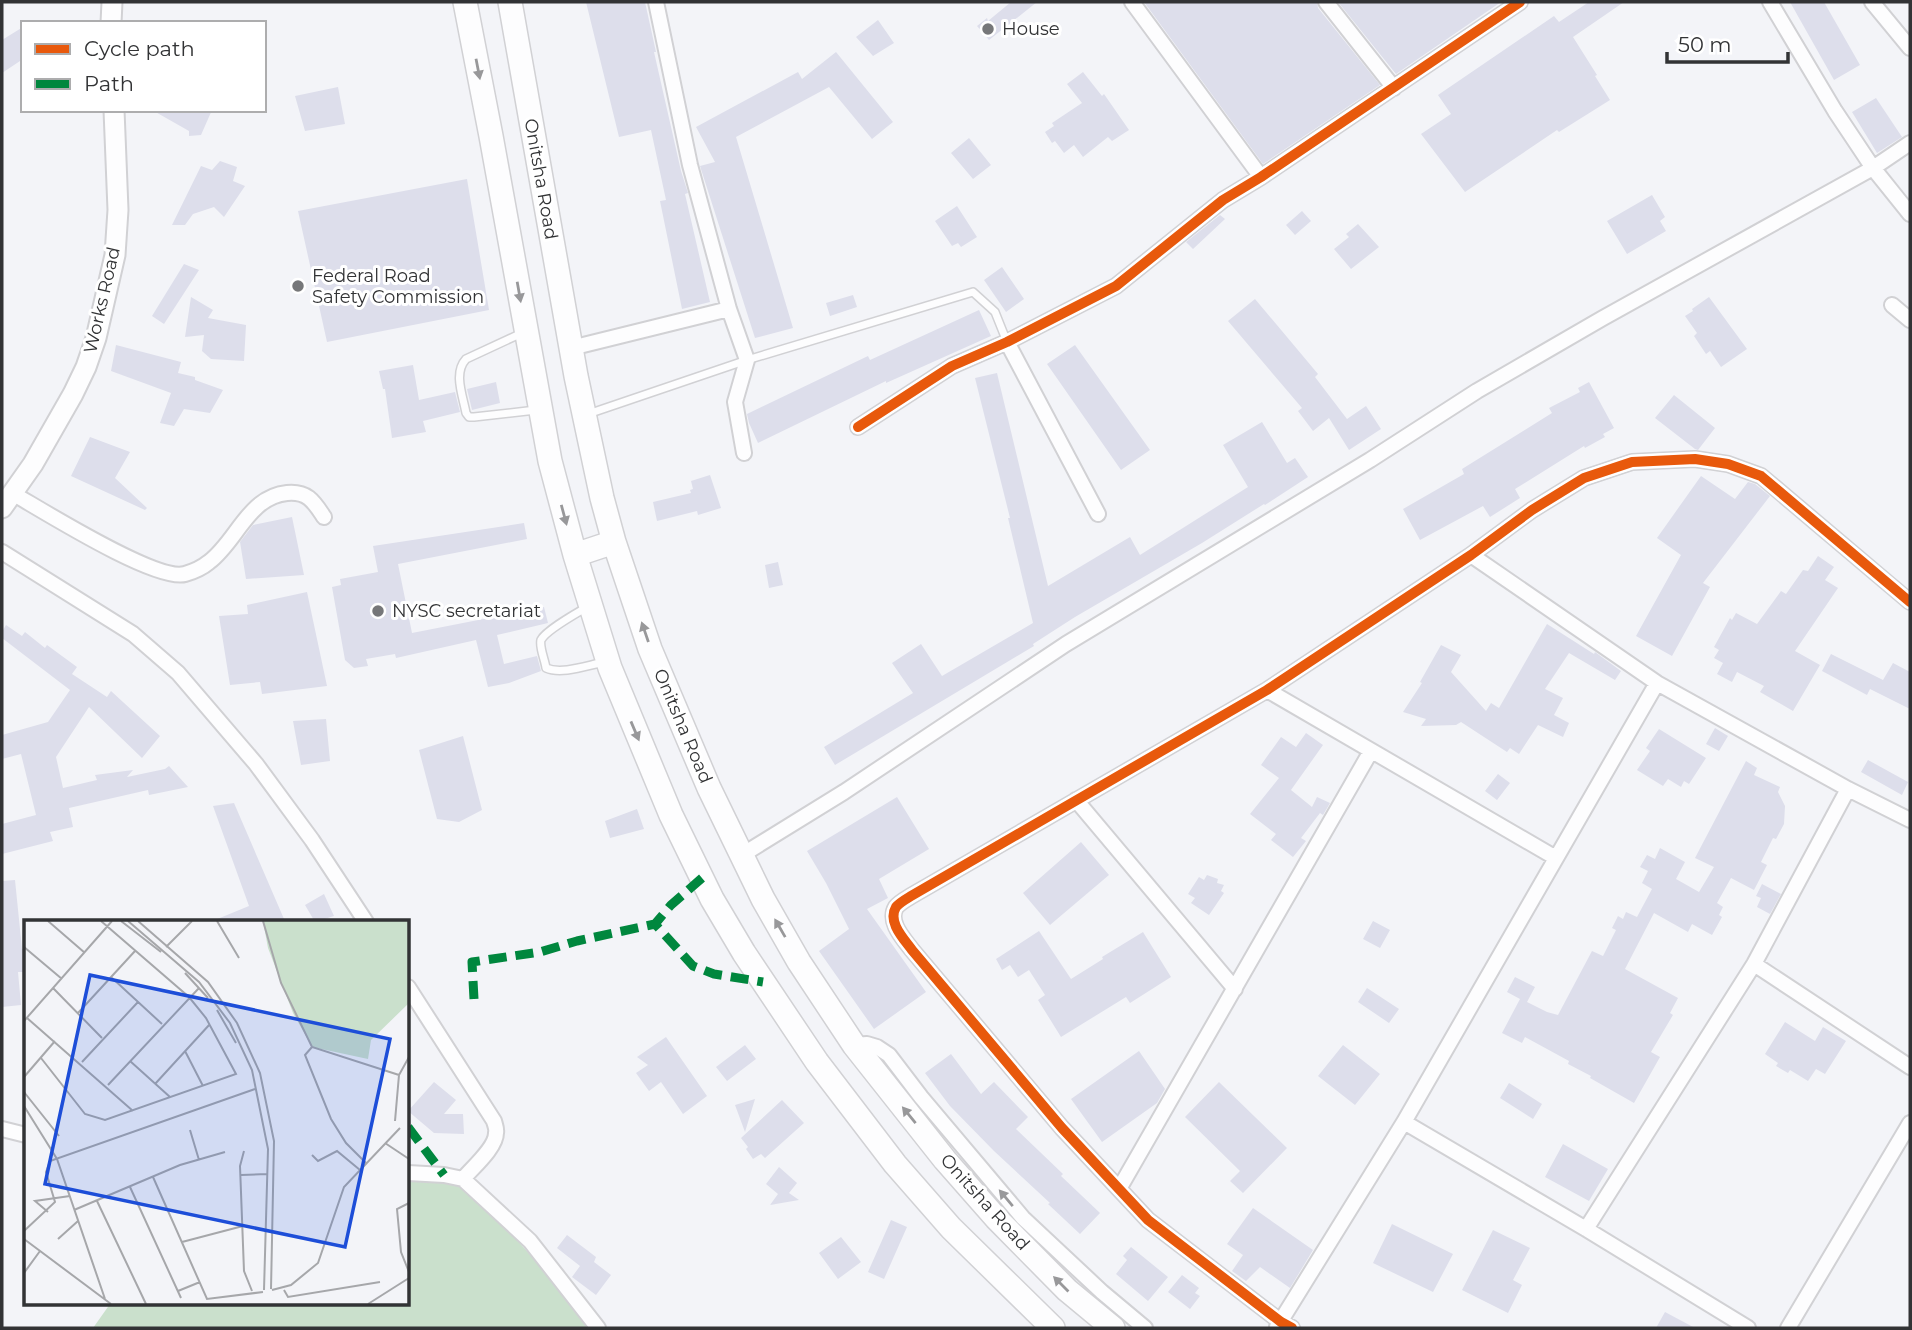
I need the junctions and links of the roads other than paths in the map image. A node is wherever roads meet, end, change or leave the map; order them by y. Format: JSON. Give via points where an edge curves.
{"nodes":[{"id":1,"x":112,"y":2,"type":"edge"},
{"id":2,"x":465,"y":2,"type":"edge"},
{"id":3,"x":510,"y":2,"type":"edge"},
{"id":4,"x":656,"y":2,"type":"edge"},
{"id":5,"x":1132,"y":2,"type":"edge"},
{"id":6,"x":1326,"y":2,"type":"edge"},
{"id":7,"x":1520,"y":2,"type":"edge"},
{"id":8,"x":1770,"y":2,"type":"edge"},
{"id":9,"x":1872,"y":2,"type":"edge"},
{"id":10,"x":111,"y":21,"type":"edge"},
{"id":11,"x":1910,"y":48,"type":"edge"},
{"id":12,"x":1394,"y":88,"type":"junction"},
{"id":13,"x":114,"y":112,"type":"edge"},
{"id":14,"x":1910,"y":144,"type":"edge"},
{"id":15,"x":1873,"y":168,"type":"junction"},
{"id":16,"x":1261,"y":177,"type":"junction"},
{"id":17,"x":1910,"y":214,"type":"edge"},
{"id":18,"x":1892,"y":305,"type":"dead end"},
{"id":19,"x":729,"y":309,"type":"junction"},
{"id":20,"x":1910,"y":320,"type":"edge"},
{"id":21,"x":526,"y":331,"type":"junction"},
{"id":22,"x":1007,"y":342,"type":"junction"},
{"id":23,"x":571,"y":348,"type":"junction"},
{"id":24,"x":747,"y":360,"type":"junction"},
{"id":25,"x":541,"y":409,"type":"junction"},
{"id":26,"x":584,"y":415,"type":"junction"},
{"id":27,"x":858,"y":427,"type":"dead end"},
{"id":28,"x":744,"y":453,"type":"dead end"},
{"id":29,"x":7,"y":501,"type":"edge"},
{"id":30,"x":1098,"y":514,"type":"dead end"},
{"id":31,"x":324,"y":517,"type":"dead end"},
{"id":32,"x":614,"y":542,"type":"junction"},
{"id":33,"x":2,"y":552,"type":"edge"},
{"id":34,"x":575,"y":555,"type":"junction"},
{"id":35,"x":1471,"y":555,"type":"junction"},
{"id":36,"x":1910,"y":602,"type":"edge"},
{"id":37,"x":590,"y":604,"type":"junction"},
{"id":38,"x":608,"y":661,"type":"junction"},
{"id":39,"x":1657,"y":683,"type":"junction"},
{"id":40,"x":1266,"y":690,"type":"junction"},
{"id":41,"x":1371,"y":751,"type":"junction"},
{"id":42,"x":1848,"y":789,"type":"junction"},
{"id":43,"x":1076,"y":800,"type":"junction"},
{"id":44,"x":1910,"y":820,"type":"edge"},
{"id":45,"x":742,"y":855,"type":"junction"},
{"id":46,"x":1556,"y":858,"type":"junction"},
{"id":47,"x":365,"y":920,"type":"edge"},
{"id":48,"x":1754,"y":964,"type":"junction"},
{"id":49,"x":1235,"y":989,"type":"junction"},
{"id":50,"x":410,"y":990,"type":"edge"},
{"id":51,"x":854,"y":1045,"type":"junction"},
{"id":52,"x":1910,"y":1067,"type":"edge"},
{"id":53,"x":1404,"y":1122,"type":"junction"},
{"id":54,"x":1910,"y":1123,"type":"edge"},
{"id":55,"x":2,"y":1129,"type":"edge"},
{"id":56,"x":24,"y":1134,"type":"edge"},
{"id":57,"x":410,"y":1173,"type":"edge"},
{"id":58,"x":463,"y":1179,"type":"junction"},
{"id":59,"x":1119,"y":1189,"type":"junction"},
{"id":60,"x":1586,"y":1229,"type":"junction"},
{"id":61,"x":1283,"y":1326,"type":"edge"},
{"id":62,"x":598,"y":1328,"type":"edge"},
{"id":63,"x":1053,"y":1328,"type":"edge"},
{"id":64,"x":1113,"y":1328,"type":"edge"},
{"id":65,"x":1145,"y":1328,"type":"edge"},
{"id":66,"x":1748,"y":1328,"type":"edge"},
{"id":67,"x":1788,"y":1328,"type":"edge"}],
"edges":[{"from":1,"to":10,"type":"main road"},
{"from":2,"to":21,"type":"main road","one_way":true},
{"from":3,"to":23,"type":"main road","name":"Onitsha Road"},
{"from":4,"to":19,"type":"street","via":[[690,165]]},
{"from":5,"to":16,"type":"street"},
{"from":6,"to":12,"type":"street"},
{"from":7,"to":12,"type":"street"},
{"from":8,"to":15,"type":"street"},
{"from":9,"to":11,"type":"street"},
{"from":12,"to":16,"type":"street"},
{"from":13,"to":29,"type":"main road","name":"Works Road","via":[[115,256],[96,338],[74,394]]},
{"from":14,"to":15,"type":"street"},
{"from":15,"to":17,"type":"street"},
{"from":15,"to":45,"type":"street","via":[[1478,391],[1066,644]]},
{"from":16,"to":22,"type":"street","via":[[1223,200],[1116,286]]},
{"from":18,"to":20,"type":"street"},
{"from":19,"to":23,"type":"street"},
{"from":19,"to":24,"type":"street"},
{"from":21,"to":25,"type":"main road"},
{"from":21,"to":25,"type":"lane","via":[[461,365],[466,414],[474,417]]},
{"from":22,"to":24,"type":"lane","via":[[995,312],[972,292]]},
{"from":22,"to":27,"type":"street","via":[[952,366]]},
{"from":22,"to":30,"type":"street"},
{"from":23,"to":26,"type":"main road","name":"Onitsha Road"},
{"from":24,"to":26,"type":"lane"},
{"from":24,"to":28,"type":"street","via":[[735,402]]},
{"from":25,"to":34,"type":"main road","one_way":true},
{"from":26,"to":32,"type":"main road","name":"Onitsha Road"},
{"from":29,"to":31,"type":"street","via":[[175,575],[209,563],[262,502],[279,494],[296,492],[312,499]]},
{"from":32,"to":34,"type":"main road"},
{"from":45,"to":32,"type":"main road","name":"Onitsha Road","one_way":true,"via":[[650,649]]},
{"from":33,"to":47,"type":"street","via":[[133,634],[178,673],[256,764]]},
{"from":34,"to":37,"type":"main road"},
{"from":35,"to":36,"type":"street","via":[[1584,478],[1632,462],[1695,459],[1761,475]]},
{"from":35,"to":39,"type":"street"},
{"from":35,"to":40,"type":"street"},
{"from":37,"to":38,"type":"main road"},
{"from":37,"to":38,"type":"lane","via":[[542,639],[546,668],[570,669]]},
{"from":38,"to":63,"type":"main road","one_way":true,"via":[[666,804],[744,953],[817,1062],[895,1164],[951,1228]]},
{"from":39,"to":42,"type":"street"},
{"from":39,"to":46,"type":"street"},
{"from":40,"to":41,"type":"street"},
{"from":40,"to":43,"type":"street"},
{"from":41,"to":46,"type":"street"},
{"from":41,"to":49,"type":"street"},
{"from":42,"to":44,"type":"street"},
{"from":42,"to":48,"type":"street"},
{"from":43,"to":49,"type":"street"},
{"from":43,"to":59,"type":"street","via":[[911,896],[897,906],[894,916],[897,930],[912,950]]},
{"from":51,"to":45,"type":"main road","name":"Onitsha Road","one_way":true,"via":[[799,962]]},
{"from":46,"to":53,"type":"street"},
{"from":48,"to":52,"type":"street"},
{"from":48,"to":60,"type":"street"},
{"from":49,"to":59,"type":"street"},
{"from":50,"to":58,"type":"street","via":[[494,1121],[497,1133],[493,1142]]},
{"from":64,"to":51,"type":"main road","name":"Onitsha Road","one_way":true,"via":[[1067,1290],[996,1218]]},
{"from":65,"to":51,"type":"street","one_way":true,"via":[[1023,1218],[889,1055],[867,1044]]},
{"from":53,"to":60,"type":"street"},
{"from":53,"to":61,"type":"street"},
{"from":54,"to":67,"type":"street"},
{"from":55,"to":56,"type":"street"},
{"from":57,"to":58,"type":"street"},
{"from":58,"to":62,"type":"street","via":[[530,1241]]},
{"from":59,"to":61,"type":"street","via":[[1148,1220]]},
{"from":60,"to":66,"type":"street"}]}
